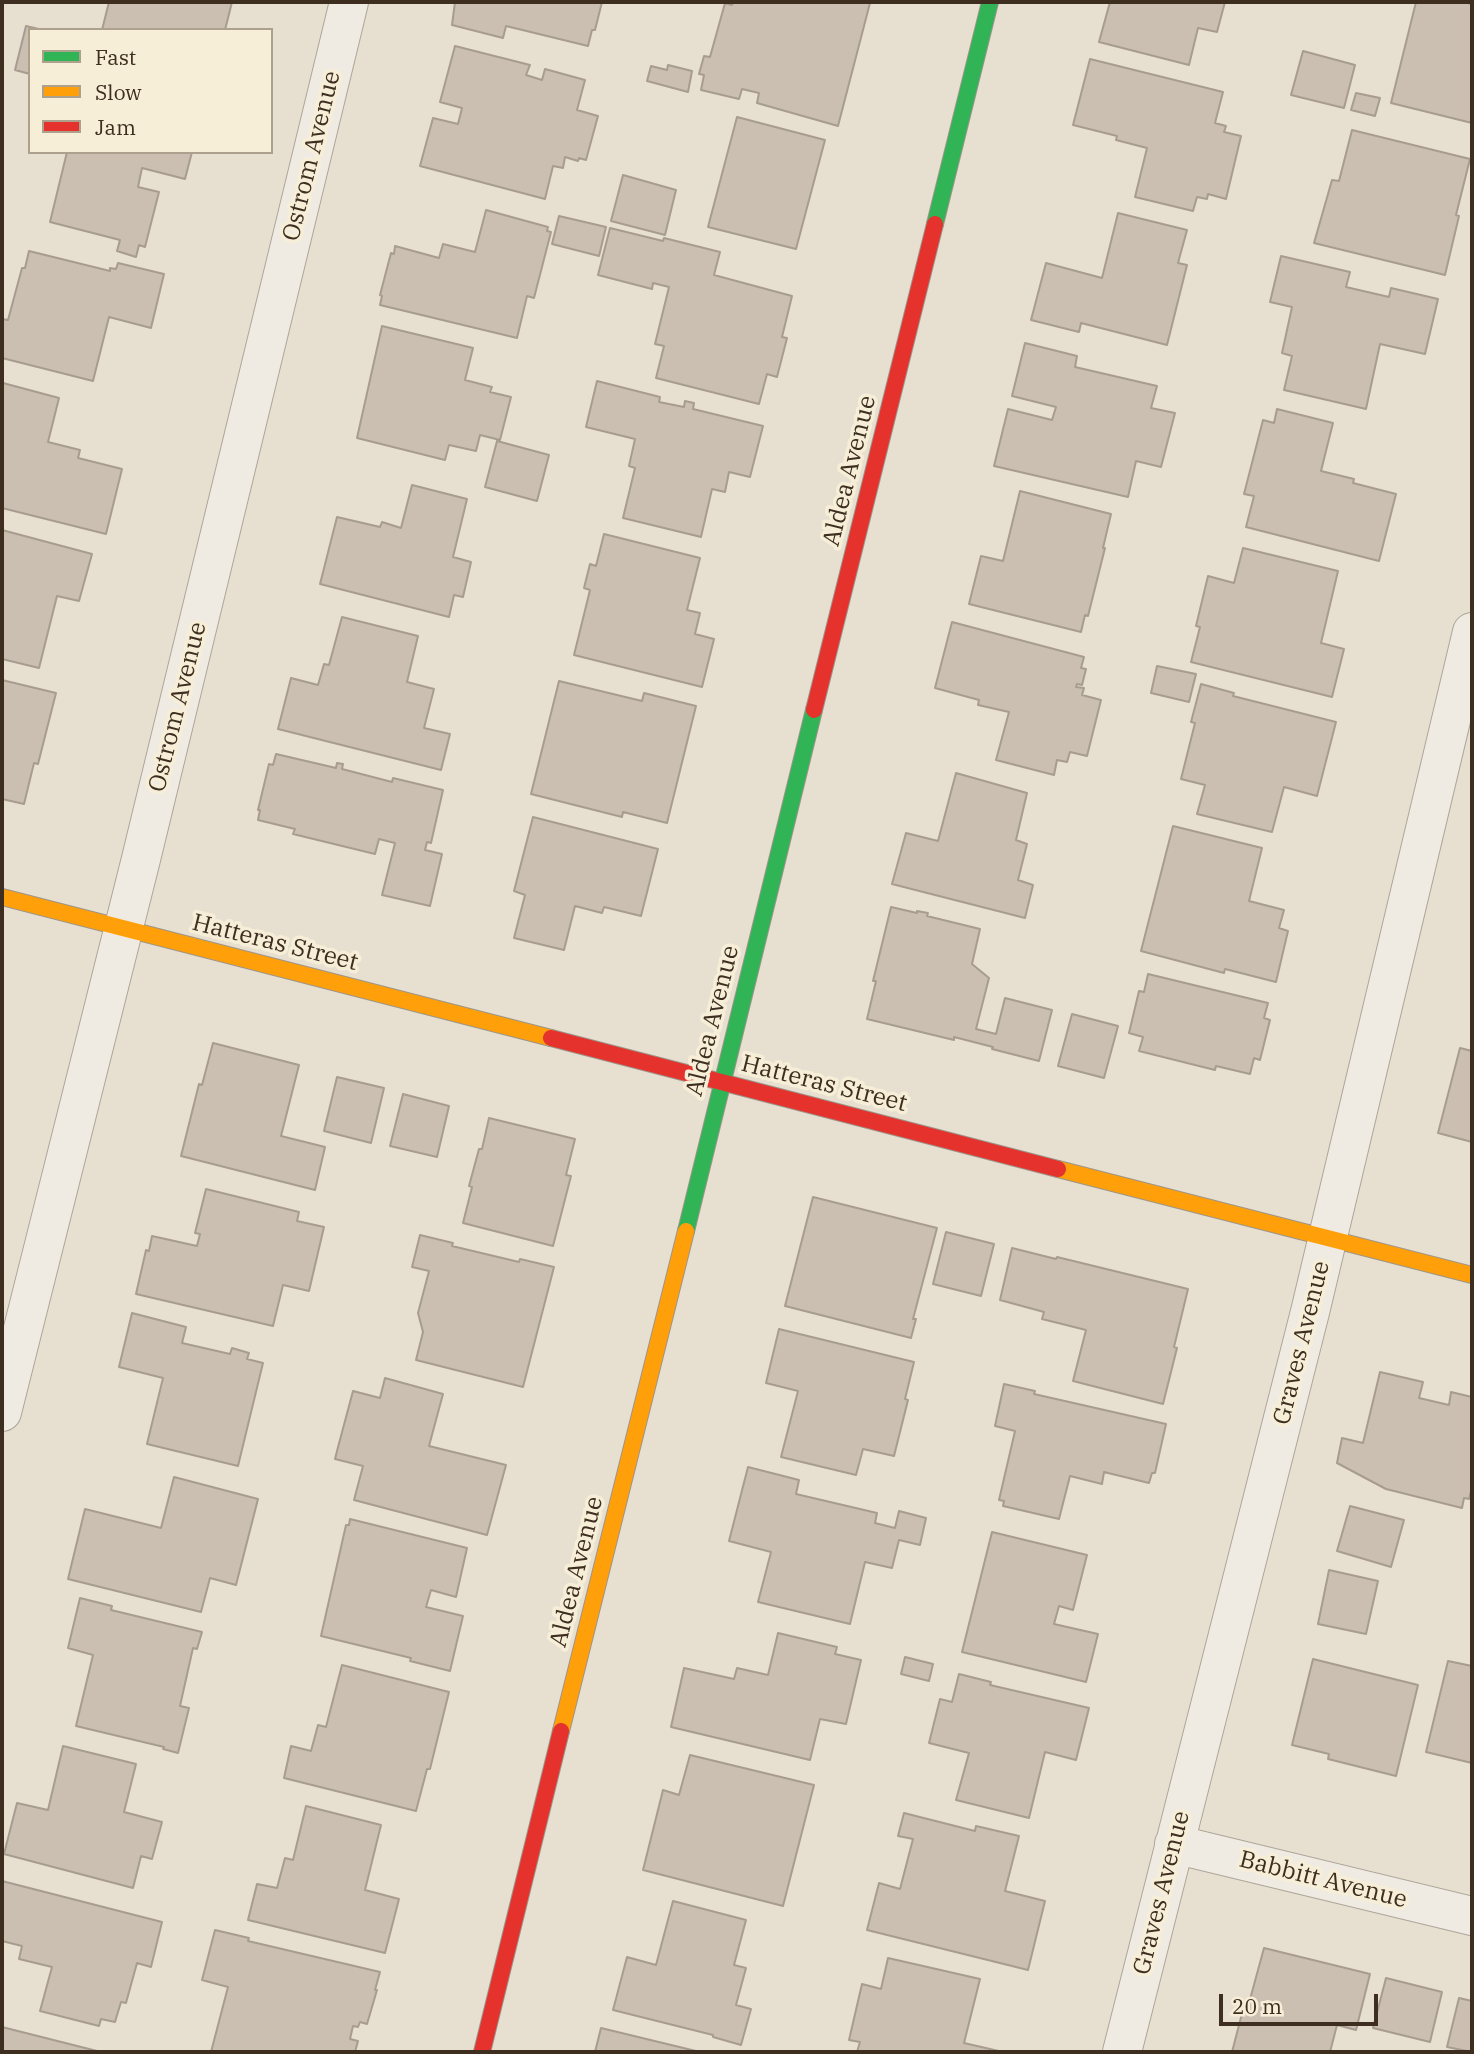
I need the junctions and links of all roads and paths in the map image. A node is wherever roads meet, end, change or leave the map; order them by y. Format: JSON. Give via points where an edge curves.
{"nodes":[{"id":1,"x":349,"y":2,"type":"edge"},
{"id":2,"x":990,"y":2,"type":"edge"},
{"id":3,"x":1472,"y":632,"type":"edge"},
{"id":4,"x":2,"y":897,"type":"edge"},
{"id":5,"x":123,"y":928,"type":"junction"},
{"id":6,"x":722,"y":1082,"type":"junction"},
{"id":7,"x":1328,"y":1239,"type":"junction"},
{"id":8,"x":1472,"y":1275,"type":"edge"},
{"id":9,"x":2,"y":1412,"type":"edge"},
{"id":10,"x":1174,"y":1843,"type":"junction"},
{"id":11,"x":1472,"y":1916,"type":"edge"},
{"id":12,"x":482,"y":2052,"type":"edge"},
{"id":13,"x":1122,"y":2052,"type":"edge"}],
"edges":[{"from":1,"to":5,"type":"street","name":"Ostrom Avenue"},
{"from":2,"to":6,"type":"street","name":"Aldea Avenue"},
{"from":3,"to":7,"type":"street","name":"Graves Avenue"},
{"from":4,"to":5,"type":"street","name":"Hatteras Street"},
{"from":5,"to":6,"type":"street","name":"Hatteras Street"},
{"from":5,"to":9,"type":"street","name":"Ostrom Avenue"},
{"from":6,"to":7,"type":"street","name":"Hatteras Street"},
{"from":6,"to":12,"type":"street","name":"Aldea Avenue"},
{"from":7,"to":8,"type":"street","name":"Hatteras Street"},
{"from":7,"to":10,"type":"street","name":"Graves Avenue"},
{"from":10,"to":11,"type":"street","name":"Babbitt Avenue"},
{"from":10,"to":13,"type":"street","name":"Graves Avenue"}]}
